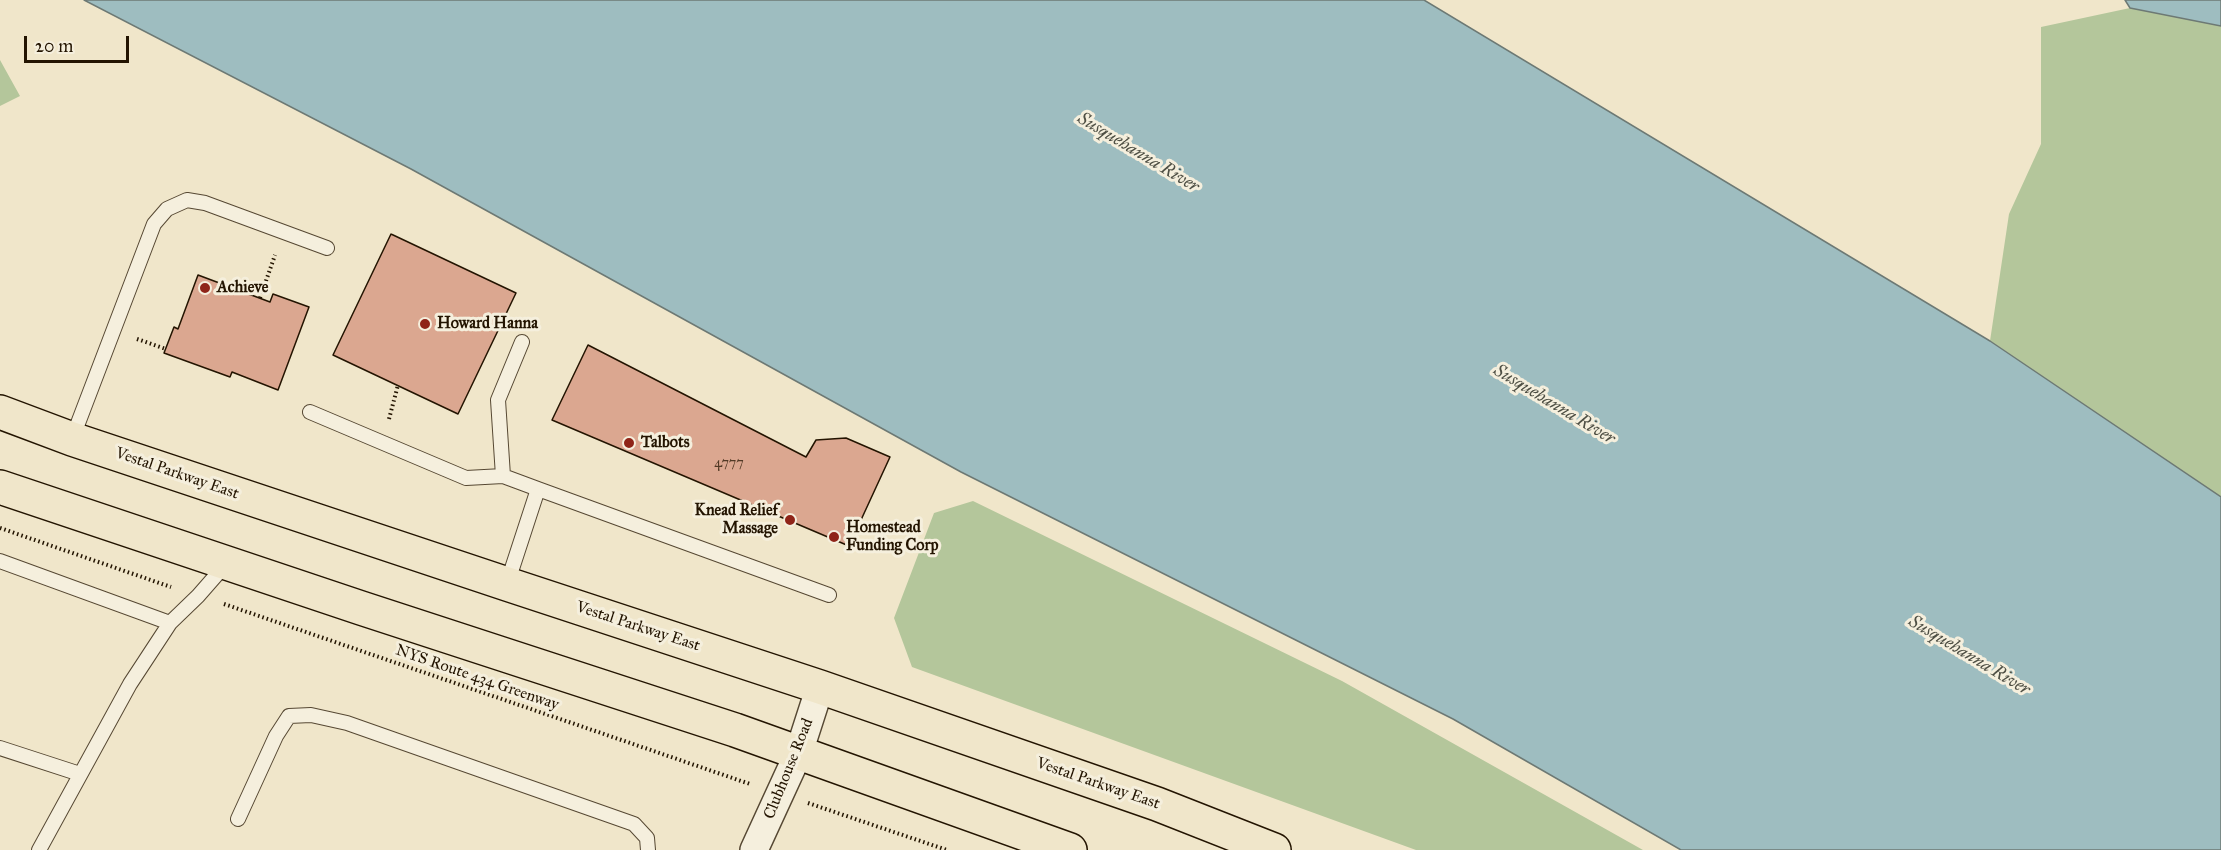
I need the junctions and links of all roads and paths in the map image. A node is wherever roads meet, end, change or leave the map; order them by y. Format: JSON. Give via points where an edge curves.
{"nodes":[{"id":1,"x":283,"y":232,"type":"junction"},
{"id":2,"x":327,"y":248,"type":"dead end"},
{"id":3,"x":260,"y":298,"type":"dead end"},
{"id":4,"x":113,"y":332,"type":"junction"},
{"id":5,"x":522,"y":342,"type":"dead end"},
{"id":6,"x":166,"y":349,"type":"dead end"},
{"id":7,"x":398,"y":385,"type":"dead end"},
{"id":8,"x":0,"y":412,"type":"edge"},
{"id":9,"x":309,"y":412,"type":"dead end"},
{"id":10,"x":72,"y":439,"type":"junction"},
{"id":11,"x":383,"y":443,"type":"junction"},
{"id":12,"x":503,"y":476,"type":"junction"},
{"id":13,"x":0,"y":487,"type":"edge"},
{"id":14,"x":538,"y":489,"type":"junction"},
{"id":15,"x":0,"y":528,"type":"edge"},
{"id":16,"x":0,"y":561,"type":"edge"},
{"id":17,"x":226,"y":564,"type":"junction"},
{"id":18,"x":507,"y":584,"type":"junction"},
{"id":19,"x":829,"y":595,"type":"dead end"},
{"id":20,"x":198,"y":596,"type":"junction"},
{"id":21,"x":170,"y":623,"type":"junction"},
{"id":22,"x":820,"y":687,"type":"junction"},
{"id":23,"x":0,"y":748,"type":"edge"},
{"id":24,"x":799,"y":752,"type":"junction"},
{"id":25,"x":80,"y":774,"type":"junction"},
{"id":26,"x":779,"y":794,"type":"junction"},
{"id":27,"x":238,"y":819,"type":"dead end"},
{"id":28,"x":39,"y":850,"type":"edge"},
{"id":29,"x":648,"y":850,"type":"edge"},
{"id":30,"x":754,"y":850,"type":"edge"},
{"id":31,"x":947,"y":850,"type":"edge"},
{"id":32,"x":1070,"y":850,"type":"edge"},
{"id":33,"x":1274,"y":850,"type":"edge"}],
"edges":[{"from":1,"to":2,"type":"lane"},
{"from":1,"to":3,"type":"path"},
{"from":1,"to":4,"type":"lane","via":[[205,203],[188,200],[167,209],[154,224]]},
{"from":4,"to":6,"type":"path"},
{"from":4,"to":10,"type":"lane"},
{"from":5,"to":12,"type":"lane","via":[[498,400]]},
{"from":7,"to":11,"type":"path"},
{"from":8,"to":10,"type":"main road","name":"Vestal Parkway East"},
{"from":9,"to":11,"type":"lane"},
{"from":10,"to":18,"type":"main road","name":"Vestal Parkway East"},
{"from":11,"to":12,"type":"lane","via":[[466,478]]},
{"from":12,"to":14,"type":"lane"},
{"from":13,"to":17,"type":"main road"},
{"from":14,"to":18,"type":"lane"},
{"from":14,"to":19,"type":"lane"},
{"from":15,"to":20,"type":"path","name":"NYS Route 434 Greenway"},
{"from":16,"to":21,"type":"lane"},
{"from":17,"to":20,"type":"lane"},
{"from":17,"to":24,"type":"main road"},
{"from":18,"to":22,"type":"main road","name":"Vestal Parkway East"},
{"from":20,"to":21,"type":"lane"},
{"from":20,"to":26,"type":"path","name":"NYS Route 434 Greenway"},
{"from":21,"to":25,"type":"lane","via":[[130,684]]},
{"from":22,"to":24,"type":"street","name":"Clubhouse Road"},
{"from":22,"to":33,"type":"main road","name":"Vestal Parkway East","via":[[1157,804]]},
{"from":23,"to":25,"type":"lane"},
{"from":24,"to":26,"type":"street","name":"Clubhouse Road"},
{"from":24,"to":32,"type":"main road"},
{"from":25,"to":28,"type":"lane"},
{"from":26,"to":30,"type":"street","name":"Clubhouse Road"},
{"from":26,"to":31,"type":"path","name":"NYS Route 434 Greenway"},
{"from":27,"to":29,"type":"lane","via":[[276,736],[290,716],[311,715],[346,723],[634,824],[647,838]]}]}
